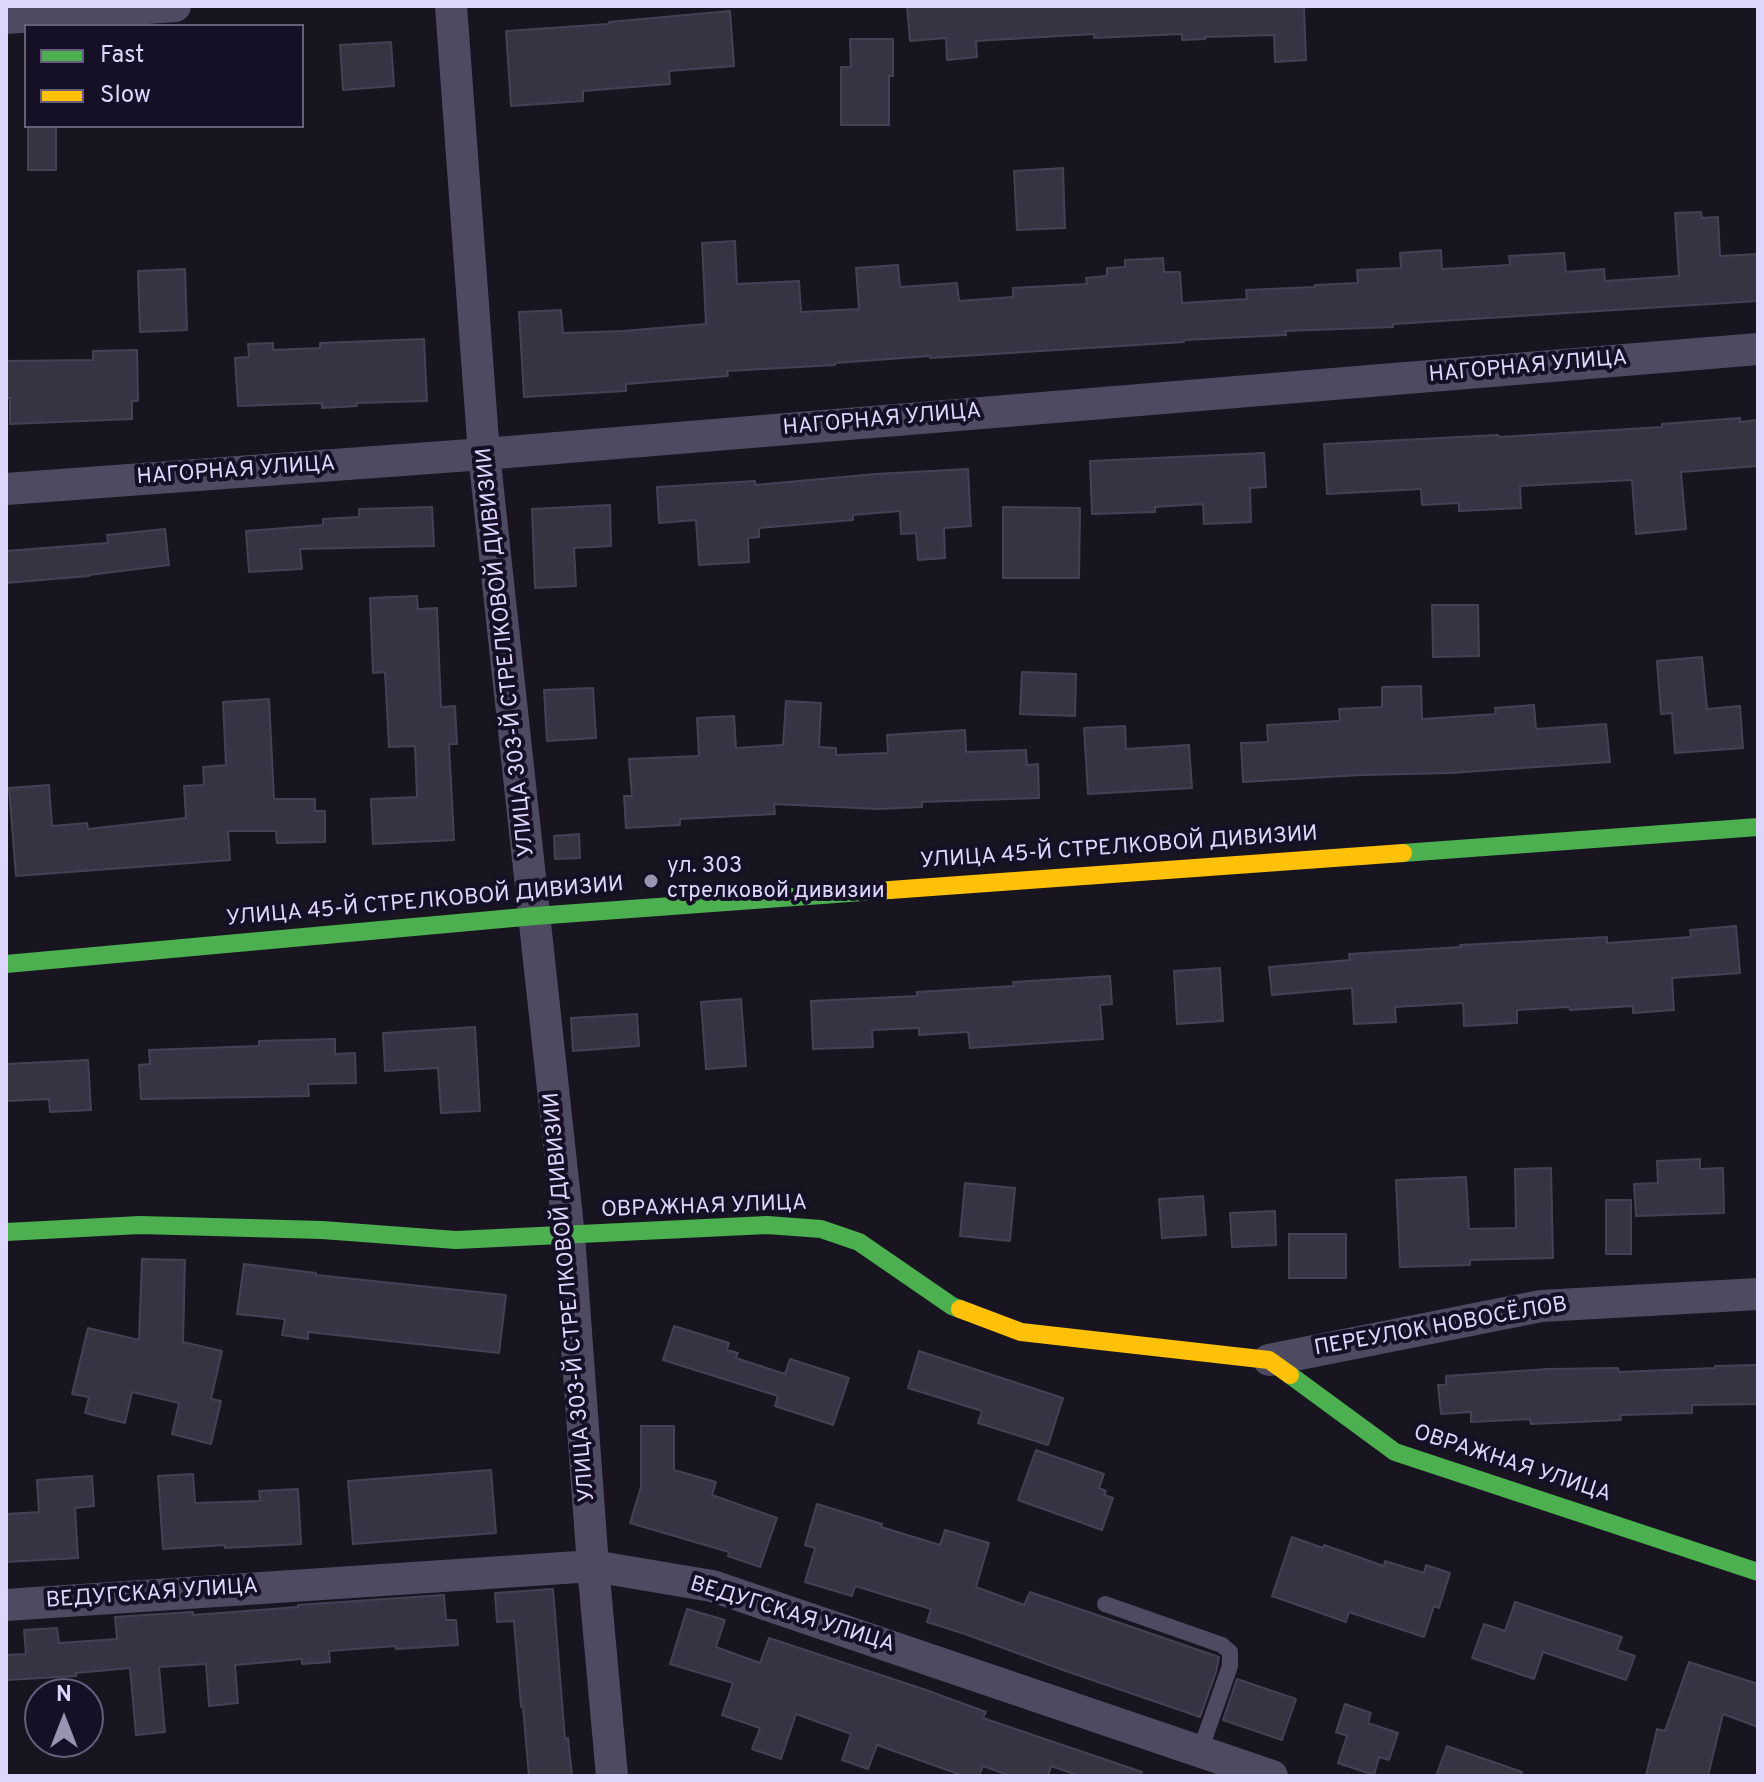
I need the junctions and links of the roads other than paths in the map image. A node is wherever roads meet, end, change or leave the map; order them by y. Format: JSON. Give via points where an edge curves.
{"nodes":[{"id":1,"x":175,"y":6,"type":"edge"},
{"id":2,"x":451,"y":6,"type":"edge"},
{"id":3,"x":6,"y":18,"type":"edge"},
{"id":4,"x":1758,"y":349,"type":"edge"},
{"id":5,"x":484,"y":454,"type":"junction"},
{"id":6,"x":6,"y":489,"type":"edge"},
{"id":7,"x":1758,"y":827,"type":"edge"},
{"id":8,"x":535,"y":916,"type":"junction"},
{"id":9,"x":6,"y":964,"type":"edge"},
{"id":10,"x":6,"y":1232,"type":"edge"},
{"id":11,"x":569,"y":1236,"type":"junction"},
{"id":12,"x":1758,"y":1294,"type":"edge"},
{"id":13,"x":1269,"y":1360,"type":"junction"},
{"id":14,"x":593,"y":1566,"type":"junction"},
{"id":15,"x":1758,"y":1572,"type":"edge"},
{"id":16,"x":1105,"y":1604,"type":"dead end"},
{"id":17,"x":6,"y":1605,"type":"edge"},
{"id":18,"x":1200,"y":1751,"type":"junction"},
{"id":19,"x":612,"y":1776,"type":"edge"},
{"id":20,"x":1272,"y":1776,"type":"edge"}],
"edges":[{"from":1,"to":3,"type":"street"},
{"from":2,"to":5,"type":"street","name":"УЛИЦА 303-Й СТРЕЛКОВОЙ ДИВИЗИИ"},
{"from":4,"to":5,"type":"street","name":"НАГОРНАЯ УЛИЦА"},
{"from":5,"to":6,"type":"street","name":"НАГОРНАЯ УЛИЦА"},
{"from":5,"to":8,"type":"street","name":"УЛИЦА 303-Й СТРЕЛКОВОЙ ДИВИЗИИ"},
{"from":7,"to":8,"type":"street","name":"УЛИЦА 45-Й СТРЕЛКОВОЙ ДИВИЗИИ"},
{"from":8,"to":9,"type":"street","name":"УЛИЦА 45-Й СТРЕЛКОВОЙ ДИВИЗИИ"},
{"from":8,"to":11,"type":"street","name":"УЛИЦА 303-Й СТРЕЛКОВОЙ ДИВИЗИИ"},
{"from":10,"to":11,"type":"street","name":"ОВРАЖНАЯ УЛИЦА","via":[[140,1225],[456,1240]]},
{"from":11,"to":13,"type":"street","name":"ОВРАЖНАЯ УЛИЦА","via":[[767,1225],[821,1229],[859,1242],[952,1306],[1021,1332]]},
{"from":11,"to":14,"type":"street","name":"УЛИЦА 303-Й СТРЕЛКОВОЙ ДИВИЗИИ"},
{"from":12,"to":13,"type":"street","name":"ПЕРЕУЛОК НОВОСЁЛОВ","via":[[1541,1306]]},
{"from":13,"to":15,"type":"street","name":"ОВРАЖНАЯ УЛИЦА","via":[[1395,1452]]},
{"from":14,"to":17,"type":"street","name":"ВЕДУГСКАЯ УЛИЦА"},
{"from":14,"to":18,"type":"street","name":"ВЕДУГСКАЯ УЛИЦА","via":[[712,1586]]},
{"from":14,"to":19,"type":"street","name":"УЛИЦА 303-Й СТРЕЛКОВОЙ ДИВИЗИИ"},
{"from":16,"to":18,"type":"lane","via":[[1230,1652],[1230,1666]]},
{"from":18,"to":20,"type":"street","name":"ВЕДУГСКАЯ УЛИЦА"}]}
